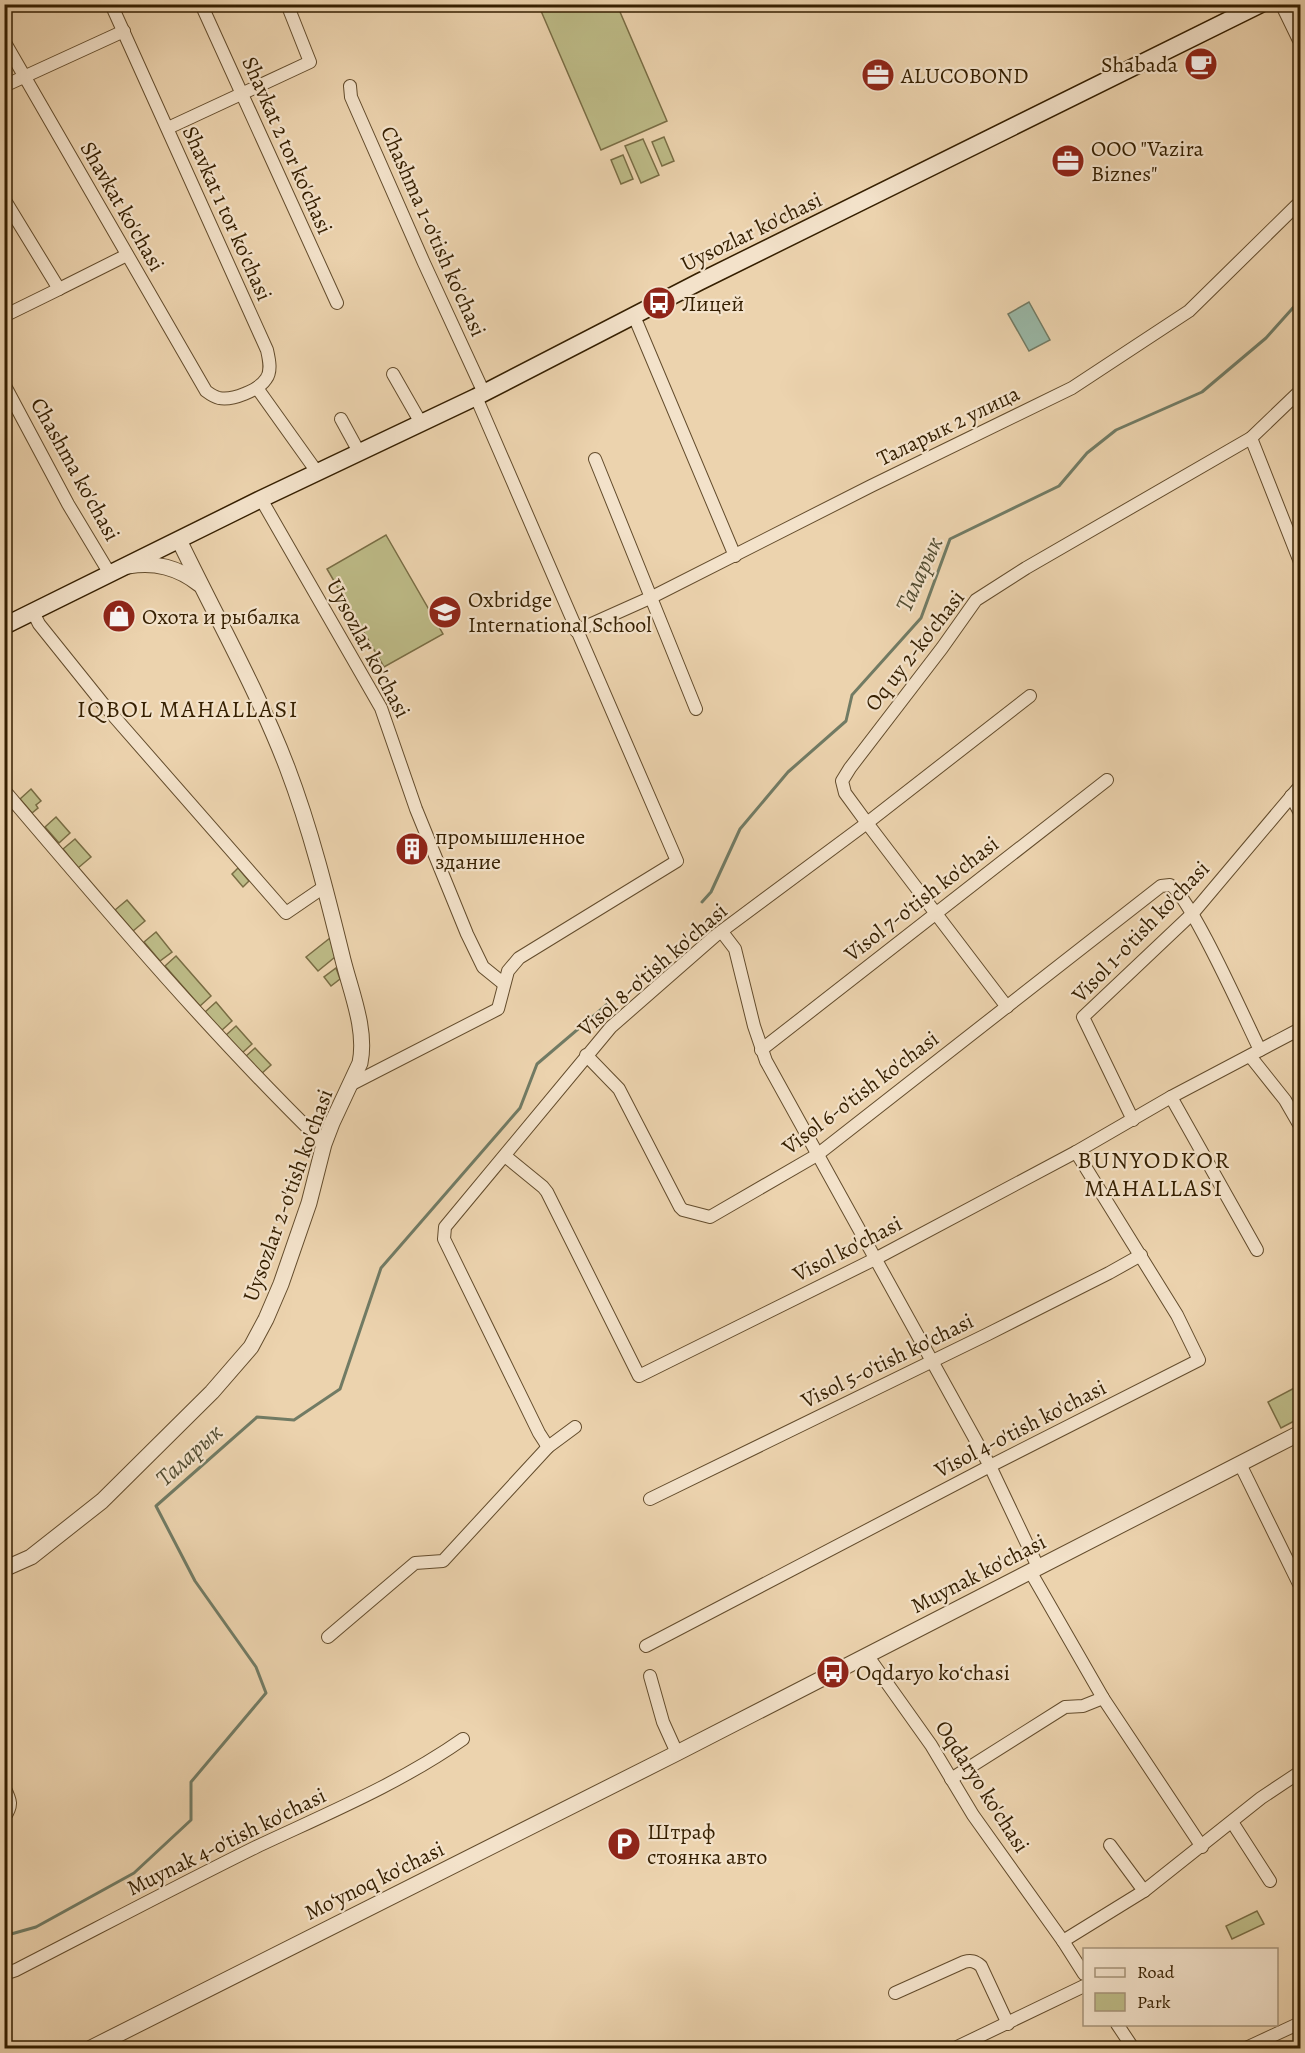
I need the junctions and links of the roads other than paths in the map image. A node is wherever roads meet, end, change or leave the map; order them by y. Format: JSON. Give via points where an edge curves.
{"nodes":[{"id":1,"x":111,"y":4,"type":"edge"},
{"id":2,"x":201,"y":4,"type":"edge"},
{"id":3,"x":287,"y":4,"type":"edge"},
{"id":4,"x":1261,"y":4,"type":"edge"},
{"id":5,"x":1283,"y":4,"type":"edge"},
{"id":6,"x":124,"y":31,"type":"junction"},
{"id":7,"x":1300,"y":39,"type":"edge"},
{"id":8,"x":4,"y":41,"type":"edge"},
{"id":9,"x":24,"y":78,"type":"junction"},
{"id":10,"x":4,"y":86,"type":"edge"},
{"id":11,"x":350,"y":86,"type":"dead end"},
{"id":12,"x":241,"y":94,"type":"junction"},
{"id":13,"x":168,"y":128,"type":"junction"},
{"id":14,"x":4,"y":199,"type":"edge"},
{"id":15,"x":1300,"y":202,"type":"edge"},
{"id":16,"x":127,"y":255,"type":"junction"},
{"id":17,"x":59,"y":289,"type":"junction"},
{"id":18,"x":337,"y":303,"type":"dead end"},
{"id":19,"x":4,"y":316,"type":"edge"},
{"id":20,"x":634,"y":316,"type":"junction"},
{"id":21,"x":393,"y":374,"type":"dead end"},
{"id":22,"x":4,"y":384,"type":"edge"},
{"id":23,"x":257,"y":388,"type":"junction"},
{"id":24,"x":1300,"y":391,"type":"edge"},
{"id":25,"x":480,"y":395,"type":"junction"},
{"id":26,"x":341,"y":419,"type":"dead end"},
{"id":27,"x":421,"y":423,"type":"junction"},
{"id":28,"x":1251,"y":438,"type":"junction"},
{"id":29,"x":360,"y":452,"type":"junction"},
{"id":30,"x":595,"y":459,"type":"dead end"},
{"id":31,"x":317,"y":472,"type":"junction"},
{"id":32,"x":261,"y":499,"type":"junction"},
{"id":33,"x":179,"y":540,"type":"junction"},
{"id":34,"x":735,"y":556,"type":"junction"},
{"id":35,"x":1300,"y":562,"type":"edge"},
{"id":36,"x":126,"y":566,"type":"junction"},
{"id":37,"x":110,"y":574,"type":"junction"},
{"id":38,"x":201,"y":585,"type":"junction"},
{"id":39,"x":652,"y":597,"type":"junction"},
{"id":40,"x":33,"y":612,"type":"junction"},
{"id":41,"x":4,"y":626,"type":"edge"},
{"id":42,"x":576,"y":631,"type":"junction"},
{"id":43,"x":1030,"y":696,"type":"dead end"},
{"id":44,"x":696,"y":709,"type":"dead end"},
{"id":45,"x":1107,"y":780,"type":"dead end"},
{"id":46,"x":1300,"y":786,"type":"edge"},
{"id":47,"x":4,"y":790,"type":"edge"},
{"id":48,"x":1291,"y":796,"type":"junction"},
{"id":49,"x":1300,"y":813,"type":"edge"},
{"id":50,"x":867,"y":823,"type":"junction"},
{"id":51,"x":324,"y":887,"type":"junction"},
{"id":52,"x":1193,"y":913,"type":"junction"},
{"id":53,"x":936,"y":914,"type":"junction"},
{"id":54,"x":722,"y":932,"type":"junction"},
{"id":55,"x":504,"y":984,"type":"junction"},
{"id":56,"x":1007,"y":1007,"type":"junction"},
{"id":57,"x":1300,"y":1029,"type":"edge"},
{"id":58,"x":761,"y":1050,"type":"junction"},
{"id":59,"x":1255,"y":1053,"type":"junction"},
{"id":60,"x":586,"y":1055,"type":"junction"},
{"id":61,"x":350,"y":1085,"type":"junction"},
{"id":62,"x":1172,"y":1097,"type":"junction"},
{"id":63,"x":1133,"y":1120,"type":"junction"},
{"id":64,"x":1300,"y":1126,"type":"edge"},
{"id":65,"x":324,"y":1144,"type":"junction"},
{"id":66,"x":1076,"y":1152,"type":"junction"},
{"id":67,"x":817,"y":1155,"type":"junction"},
{"id":68,"x":505,"y":1156,"type":"junction"},
{"id":69,"x":1257,"y":1250,"type":"dead end"},
{"id":70,"x":1140,"y":1255,"type":"junction"},
{"id":71,"x":875,"y":1258,"type":"junction"},
{"id":72,"x":933,"y":1361,"type":"junction"},
{"id":73,"x":575,"y":1427,"type":"dead end"},
{"id":74,"x":1300,"y":1433,"type":"edge"},
{"id":75,"x":548,"y":1447,"type":"junction"},
{"id":76,"x":1240,"y":1464,"type":"junction"},
{"id":77,"x":990,"y":1466,"type":"junction"},
{"id":78,"x":650,"y":1498,"type":"dead end"},
{"id":79,"x":4,"y":1569,"type":"edge"},
{"id":80,"x":1034,"y":1569,"type":"junction"},
{"id":81,"x":1300,"y":1586,"type":"edge"},
{"id":82,"x":328,"y":1637,"type":"dead end"},
{"id":83,"x":646,"y":1646,"type":"dead end"},
{"id":84,"x":867,"y":1655,"type":"junction"},
{"id":85,"x":650,"y":1676,"type":"dead end"},
{"id":86,"x":1103,"y":1698,"type":"junction"},
{"id":87,"x":463,"y":1739,"type":"dead end"},
{"id":88,"x":677,"y":1753,"type":"junction"},
{"id":89,"x":1300,"y":1772,"type":"edge"},
{"id":90,"x":951,"y":1779,"type":"junction"},
{"id":91,"x":4,"y":1788,"type":"edge"},
{"id":92,"x":4,"y":1818,"type":"edge"},
{"id":93,"x":1232,"y":1822,"type":"junction"},
{"id":94,"x":1110,"y":1845,"type":"dead end"},
{"id":95,"x":1202,"y":1847,"type":"junction"},
{"id":96,"x":1270,"y":1881,"type":"dead end"},
{"id":97,"x":1144,"y":1891,"type":"junction"},
{"id":98,"x":1063,"y":1941,"type":"junction"},
{"id":99,"x":1083,"y":1972,"type":"edge"},
{"id":100,"x":4,"y":1974,"type":"edge"},
{"id":101,"x":1083,"y":1986,"type":"edge"},
{"id":102,"x":895,"y":1993,"type":"dead end"},
{"id":103,"x":1300,"y":2023,"type":"edge"},
{"id":104,"x":1008,"y":2024,"type":"junction"},
{"id":105,"x":1118,"y":2026,"type":"edge"},
{"id":106,"x":91,"y":2049,"type":"edge"},
{"id":107,"x":955,"y":2049,"type":"edge"},
{"id":108,"x":1133,"y":2049,"type":"edge"},
{"id":109,"x":1246,"y":2049,"type":"edge"}],
"edges":[{"from":1,"to":6,"type":"street","name":"Shavkat 1 tor ko'chasi"},
{"from":2,"to":12,"type":"street","name":"Shavkat 2 tor ko'chasi"},
{"from":3,"to":12,"type":"street","via":[[310,62]]},
{"from":4,"to":20,"type":"main road","name":"Uysozlar ko'chasi"},
{"from":5,"to":7,"type":"street"},
{"from":6,"to":9,"type":"street"},
{"from":6,"to":13,"type":"street","name":"Shavkat 1 tor ko'chasi"},
{"from":8,"to":9,"type":"street","name":"Shavkat ko'chasi"},
{"from":9,"to":10,"type":"street"},
{"from":9,"to":16,"type":"street","name":"Shavkat ko'chasi"},
{"from":11,"to":25,"type":"street","name":"Chashma 1-o'tish ko'chasi","via":[[355,107]]},
{"from":12,"to":13,"type":"street"},
{"from":12,"to":18,"type":"street","name":"Shavkat 2 tor ko'chasi"},
{"from":13,"to":23,"type":"street","name":"Shavkat 1 tor ko'chasi","via":[[267,350],[269,371]]},
{"from":14,"to":17,"type":"street"},
{"from":15,"to":34,"type":"street","name":"Таларык 2 улица","via":[[1189,311],[1072,388]]},
{"from":16,"to":17,"type":"street"},
{"from":16,"to":23,"type":"street","name":"Shavkat ko'chasi","via":[[206,391],[226,399]]},
{"from":17,"to":19,"type":"street"},
{"from":20,"to":25,"type":"main road","name":"Uysozlar ko'chasi"},
{"from":20,"to":34,"type":"street"},
{"from":21,"to":27,"type":"street"},
{"from":22,"to":37,"type":"street","name":"Chashma ko'chasi"},
{"from":23,"to":31,"type":"street"},
{"from":24,"to":28,"type":"street","name":"Oq uy 2-ko'chasi"},
{"from":25,"to":27,"type":"main road","name":"Uysozlar ko'chasi"},
{"from":25,"to":42,"type":"street","name":"Chashma 1-o'tish ko'chasi"},
{"from":26,"to":29,"type":"street"},
{"from":27,"to":29,"type":"main road","name":"Uysozlar ko'chasi"},
{"from":28,"to":35,"type":"street"},
{"from":28,"to":50,"type":"street","name":"Oq uy 2-ko'chasi","via":[[976,600],[842,782],[845,793]]},
{"from":29,"to":31,"type":"main road","name":"Uysozlar ko'chasi"},
{"from":30,"to":39,"type":"street"},
{"from":31,"to":32,"type":"main road","name":"Uysozlar ko'chasi"},
{"from":32,"to":33,"type":"main road","name":"Uysozlar ko'chasi"},
{"from":32,"to":55,"type":"street","name":"Uysozlar ko'chasi","via":[[381,708],[416,809],[467,934],[483,967]]},
{"from":33,"to":36,"type":"main road","name":"Uysozlar ko'chasi"},
{"from":33,"to":38,"type":"street","name":"Uysozlar 2-o'tish ko'chasi"},
{"from":34,"to":39,"type":"street","name":"Таларык 2 улица"},
{"from":36,"to":37,"type":"main road","name":"Uysozlar ko'chasi"},
{"from":36,"to":38,"type":"street","via":[[165,566]]},
{"from":37,"to":40,"type":"main road","name":"Uysozlar ko'chasi"},
{"from":38,"to":51,"type":"street","name":"Uysozlar 2-o'tish ko'chasi","via":[[284,758]]},
{"from":39,"to":42,"type":"street","name":"Таларык 2 улица"},
{"from":39,"to":44,"type":"street"},
{"from":40,"to":41,"type":"main road","name":"Uysozlar ko'chasi"},
{"from":40,"to":51,"type":"street","via":[[104,705],[286,913]]},
{"from":42,"to":55,"type":"street","name":"Chashma 1-o'tish ko'chasi","via":[[677,861],[519,958],[508,971]]},
{"from":43,"to":50,"type":"street","name":"Visol 8-o'tish ko'chasi"},
{"from":45,"to":53,"type":"street","name":"Visol 7-o'tish ko'chasi"},
{"from":46,"to":48,"type":"street","name":"Visol 1-o'tish ko'chasi"},
{"from":47,"to":65,"type":"street","via":[[181,993]]},
{"from":48,"to":49,"type":"street"},
{"from":48,"to":52,"type":"street","name":"Visol 1-o'tish ko'chasi"},
{"from":50,"to":53,"type":"street","name":"Oq uy 2-ko'chasi"},
{"from":50,"to":54,"type":"street","name":"Visol 8-o'tish ko'chasi"},
{"from":51,"to":61,"type":"street","name":"Uysozlar 2-o'tish ko'chasi","via":[[361,1035],[362,1053]]},
{"from":52,"to":56,"type":"street","name":"Visol 6-o'tish ko'chasi","via":[[1177,889],[1161,886]]},
{"from":52,"to":59,"type":"street"},
{"from":52,"to":63,"type":"street","name":"Visol 1-o'tish ko'chasi","via":[[1083,1017]]},
{"from":53,"to":56,"type":"street","name":"Oq uy 2-ko'chasi"},
{"from":53,"to":58,"type":"street","name":"Visol 7-o'tish ko'chasi"},
{"from":54,"to":58,"type":"street","via":[[735,949]]},
{"from":54,"to":60,"type":"street","name":"Visol 8-o'tish ko'chasi","via":[[611,1027]]},
{"from":55,"to":61,"type":"street","via":[[498,1009]]},
{"from":56,"to":67,"type":"street","name":"Visol 6-o'tish ko'chasi"},
{"from":57,"to":59,"type":"street","name":"Visol ko'chasi"},
{"from":58,"to":67,"type":"street"},
{"from":59,"to":62,"type":"street","name":"Visol ko'chasi"},
{"from":59,"to":64,"type":"street"},
{"from":60,"to":67,"type":"street","name":"Visol 6-o'tish ko'chasi","via":[[619,1089],[683,1210],[710,1217]]},
{"from":60,"to":68,"type":"street","name":"Visol 8-o'tish ko'chasi"},
{"from":61,"to":65,"type":"street","name":"Uysozlar 2-o'tish ko'chasi"},
{"from":62,"to":63,"type":"street","name":"Visol ko'chasi"},
{"from":62,"to":69,"type":"street"},
{"from":63,"to":66,"type":"street","name":"Visol ko'chasi"},
{"from":65,"to":79,"type":"street","name":"Uysozlar 2-o'tish ko'chasi","via":[[295,1249],[251,1347],[212,1392],[102,1501],[31,1557]]},
{"from":66,"to":70,"type":"street","name":"Visol 4-o'tish ko'chasi"},
{"from":66,"to":71,"type":"street","name":"Visol ko'chasi"},
{"from":67,"to":71,"type":"street"},
{"from":68,"to":71,"type":"street","name":"Visol ko'chasi","via":[[547,1192],[639,1376]]},
{"from":68,"to":75,"type":"street","name":"Visol 8-o'tish ko'chasi","via":[[445,1227],[444,1239]]},
{"from":70,"to":72,"type":"street","name":"Visol 5-o'tish ko'chasi"},
{"from":70,"to":77,"type":"street","name":"Visol 4-o'tish ko'chasi","via":[[1178,1315],[1200,1360]]},
{"from":71,"to":72,"type":"street"},
{"from":72,"to":77,"type":"street"},
{"from":72,"to":78,"type":"street","name":"Visol 5-o'tish ko'chasi"},
{"from":73,"to":75,"type":"street"},
{"from":74,"to":76,"type":"street","name":"Muynak ko'chasi"},
{"from":75,"to":82,"type":"street","via":[[443,1561],[415,1563]]},
{"from":76,"to":80,"type":"street","name":"Muynak ko'chasi"},
{"from":76,"to":81,"type":"street"},
{"from":77,"to":80,"type":"street"},
{"from":77,"to":83,"type":"street","name":"Visol 4-o'tish ko'chasi"},
{"from":80,"to":84,"type":"street","name":"Muynak ko'chasi"},
{"from":80,"to":86,"type":"street"},
{"from":84,"to":88,"type":"street","name":"Muynak ko'chasi"},
{"from":84,"to":90,"type":"street","name":"Oqdaryo ko'chasi","via":[[932,1745]]},
{"from":85,"to":88,"type":"street"},
{"from":86,"to":90,"type":"street","via":[[1083,1706],[1065,1707]]},
{"from":86,"to":95,"type":"street"},
{"from":87,"to":100,"type":"street","name":"Muynak 4-o'tish ko'chasi","via":[[433,1760],[360,1798]]},
{"from":88,"to":106,"type":"street","name":"Moʻynoq ko'chasi"},
{"from":89,"to":93,"type":"street"},
{"from":90,"to":98,"type":"street","name":"Oqdaryo ko'chasi"},
{"from":91,"to":92,"type":"street","via":[[12,1803]]},
{"from":93,"to":95,"type":"street"},
{"from":93,"to":96,"type":"street"},
{"from":94,"to":97,"type":"street"},
{"from":95,"to":97,"type":"street"},
{"from":97,"to":98,"type":"street"},
{"from":98,"to":99,"type":"street","name":"Oqdaryo ko'chasi"},
{"from":101,"to":104,"type":"street"},
{"from":102,"to":104,"type":"street","via":[[970,1960],[981,1966]]},
{"from":103,"to":109,"type":"street"},
{"from":104,"to":107,"type":"street"},
{"from":105,"to":108,"type":"street"}]}
